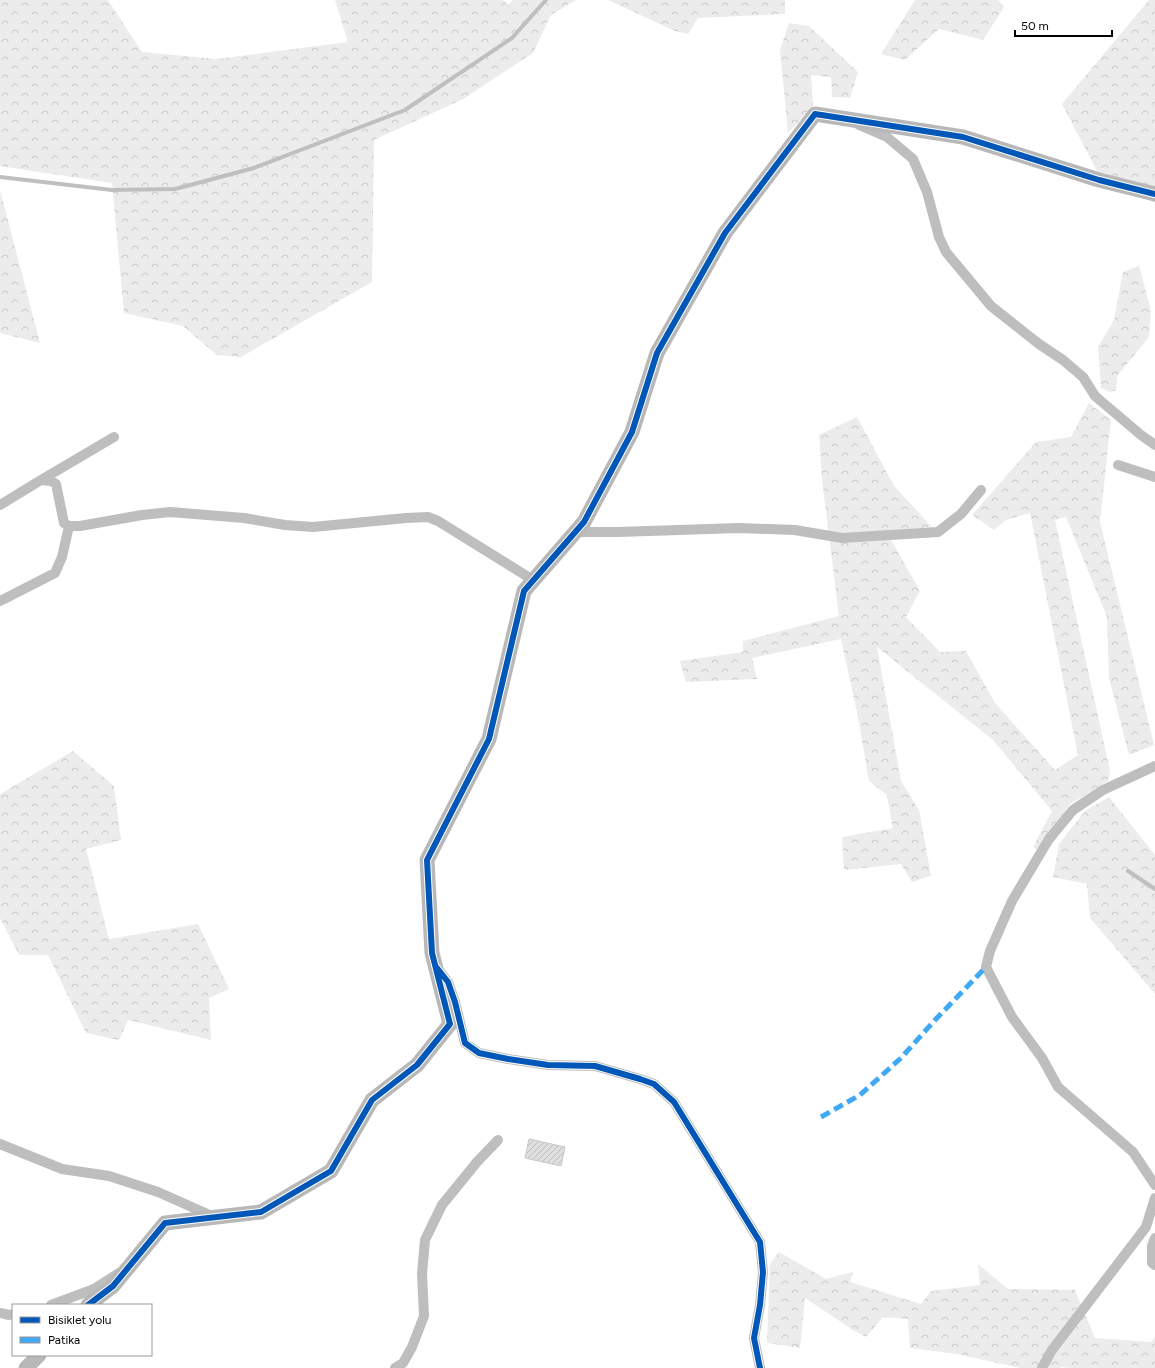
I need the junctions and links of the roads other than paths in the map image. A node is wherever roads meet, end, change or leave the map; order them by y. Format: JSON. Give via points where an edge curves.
{"nodes":[{"id":1,"x":848,"y":120,"type":"junction"},
{"id":2,"x":1155,"y":194,"type":"edge"},
{"id":3,"x":114,"y":438,"type":"dead end"},
{"id":4,"x":1155,"y":445,"type":"edge"},
{"id":5,"x":1118,"y":465,"type":"dead end"},
{"id":6,"x":1155,"y":477,"type":"edge"},
{"id":7,"x":41,"y":480,"type":"junction"},
{"id":8,"x":981,"y":490,"type":"dead end"},
{"id":9,"x":0,"y":505,"type":"edge"},
{"id":10,"x":69,"y":526,"type":"junction"},
{"id":11,"x":575,"y":532,"type":"junction"},
{"id":12,"x":533,"y":580,"type":"junction"},
{"id":13,"x":0,"y":601,"type":"edge"},
{"id":14,"x":1155,"y":766,"type":"edge"},
{"id":15,"x":435,"y":964,"type":"junction"},
{"id":16,"x":498,"y":1140,"type":"dead end"},
{"id":17,"x":0,"y":1144,"type":"edge"},
{"id":18,"x":1155,"y":1185,"type":"edge"},
{"id":19,"x":1155,"y":1198,"type":"edge"},
{"id":20,"x":214,"y":1217,"type":"junction"},
{"id":21,"x":1155,"y":1238,"type":"edge"},
{"id":22,"x":1155,"y":1265,"type":"edge"},
{"id":23,"x":129,"y":1266,"type":"junction"},
{"id":24,"x":54,"y":1304,"type":"edge"},
{"id":25,"x":89,"y":1304,"type":"edge"},
{"id":26,"x":0,"y":1313,"type":"edge"},
{"id":27,"x":12,"y":1314,"type":"edge"},
{"id":28,"x":38,"y":1356,"type":"edge"},
{"id":29,"x":26,"y":1368,"type":"edge"},
{"id":30,"x":396,"y":1368,"type":"edge"},
{"id":31,"x":760,"y":1368,"type":"edge"},
{"id":32,"x":1042,"y":1368,"type":"edge"}],
"edges":[{"from":1,"to":2,"type":"street","via":[[963,137],[1099,180]]},
{"from":1,"to":4,"type":"street","via":[[887,137],[913,159],[927,192],[939,237],[946,252],[991,306],[1063,360],[1083,377],[1095,396]]},
{"from":1,"to":11,"type":"street","via":[[815,114],[725,233],[657,353],[632,432],[584,522]]},
{"from":3,"to":7,"type":"street"},
{"from":5,"to":6,"type":"street"},
{"from":7,"to":9,"type":"street"},
{"from":7,"to":10,"type":"street","via":[[56,484],[64,523]]},
{"from":8,"to":11,"type":"street","via":[[961,514],[938,532],[842,538],[795,530],[739,528]]},
{"from":10,"to":12,"type":"street","via":[[170,512],[313,527],[428,517],[438,520]]},
{"from":10,"to":13,"type":"street","via":[[62,557],[55,573]]},
{"from":11,"to":12,"type":"street"},
{"from":12,"to":15,"type":"street","via":[[524,591],[489,739],[427,860],[432,953]]},
{"from":14,"to":18,"type":"street","via":[[1103,790],[1073,810],[1049,839],[1012,901],[990,951],[986,967],[1012,1017],[1042,1058],[1058,1087],[1133,1152]]},
{"from":15,"to":20,"type":"street","via":[[450,1024],[417,1065],[372,1100],[331,1171],[261,1212]]},
{"from":15,"to":31,"type":"street","via":[[448,982],[465,1043],[479,1053],[548,1065],[595,1066],[654,1084],[674,1102],[760,1242],[763,1272],[754,1338]]},
{"from":16,"to":30,"type":"street","via":[[442,1205],[425,1240],[422,1274],[424,1316],[412,1347],[403,1363]]},
{"from":17,"to":20,"type":"street","via":[[62,1169],[109,1176],[158,1192]]},
{"from":19,"to":32,"type":"street","via":[[1146,1227],[1052,1350]]},
{"from":20,"to":23,"type":"street","via":[[165,1223]]},
{"from":21,"to":22,"type":"street","via":[[1152,1246],[1152,1263]]},
{"from":23,"to":24,"type":"street","via":[[94,1289]]},
{"from":23,"to":25,"type":"street","via":[[113,1286]]},
{"from":26,"to":27,"type":"street"},
{"from":28,"to":29,"type":"street"}]}
